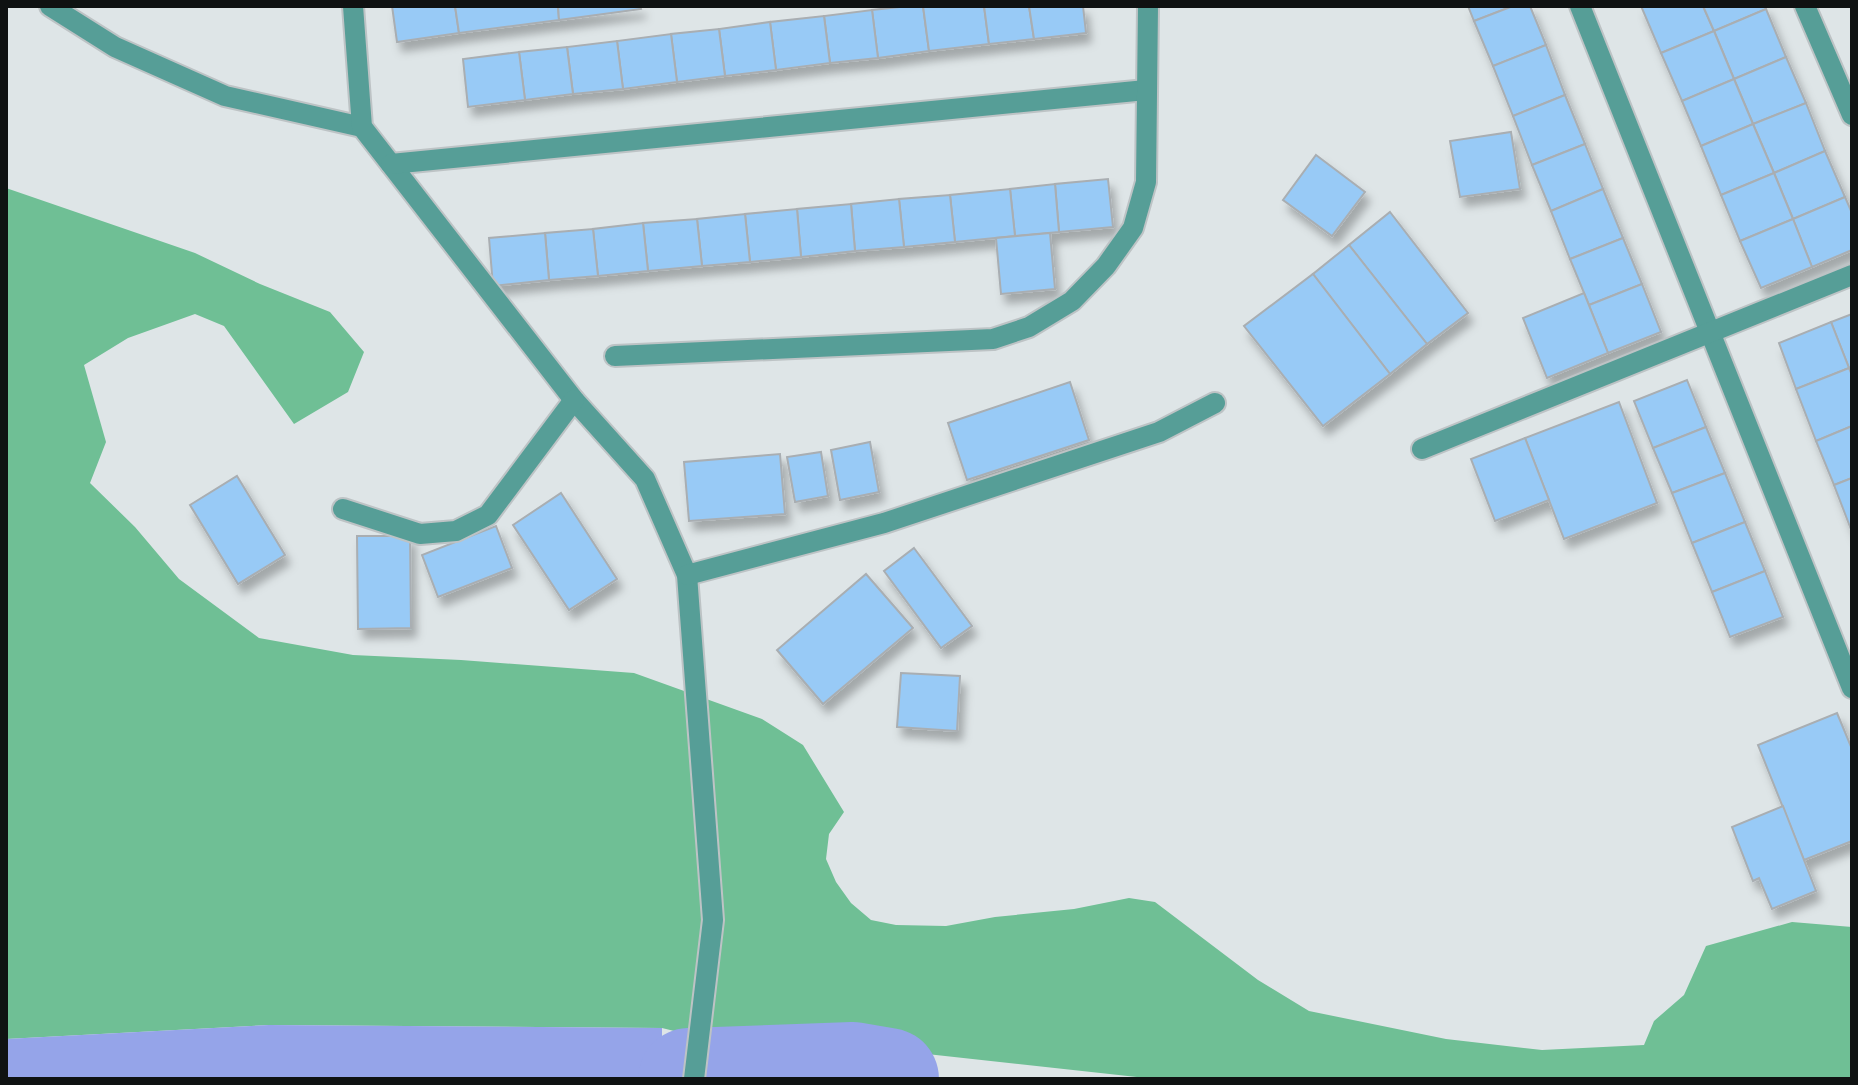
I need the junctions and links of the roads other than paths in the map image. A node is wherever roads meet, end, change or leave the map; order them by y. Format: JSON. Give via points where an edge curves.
{"nodes":[{"id":1,"x":50,"y":6,"type":"edge"},
{"id":2,"x":353,"y":6,"type":"edge"},
{"id":3,"x":1148,"y":6,"type":"edge"},
{"id":4,"x":1580,"y":6,"type":"edge"},
{"id":5,"x":1805,"y":6,"type":"edge"},
{"id":6,"x":1146,"y":90,"type":"junction"},
{"id":7,"x":1852,"y":115,"type":"edge"},
{"id":8,"x":362,"y":127,"type":"junction"},
{"id":9,"x":391,"y":164,"type":"junction"},
{"id":10,"x":1852,"y":275,"type":"edge"},
{"id":11,"x":1712,"y":333,"type":"junction"},
{"id":12,"x":615,"y":356,"type":"dead end"},
{"id":13,"x":574,"y":400,"type":"junction"},
{"id":14,"x":1215,"y":403,"type":"dead end"},
{"id":15,"x":1422,"y":449,"type":"dead end"},
{"id":16,"x":343,"y":509,"type":"dead end"},
{"id":17,"x":687,"y":575,"type":"junction"},
{"id":18,"x":1852,"y":688,"type":"edge"},
{"id":19,"x":694,"y":1079,"type":"edge"}],
"edges":[{"from":1,"to":8,"type":"street","via":[[115,47],[225,96]]},
{"from":2,"to":8,"type":"street"},
{"from":3,"to":6,"type":"street"},
{"from":4,"to":11,"type":"street"},
{"from":5,"to":7,"type":"street"},
{"from":6,"to":9,"type":"street"},
{"from":6,"to":12,"type":"street","via":[[1146,182],[1133,228],[1072,301],[1029,327],[993,339]]},
{"from":8,"to":9,"type":"street"},
{"from":9,"to":13,"type":"street"},
{"from":10,"to":11,"type":"street"},
{"from":11,"to":15,"type":"street"},
{"from":11,"to":18,"type":"street"},
{"from":13,"to":16,"type":"street","via":[[488,515],[456,531],[420,534]]},
{"from":13,"to":17,"type":"street","via":[[645,479]]},
{"from":14,"to":17,"type":"street","via":[[1159,432],[884,523]]},
{"from":17,"to":19,"type":"street","via":[[713,920]]}]}
